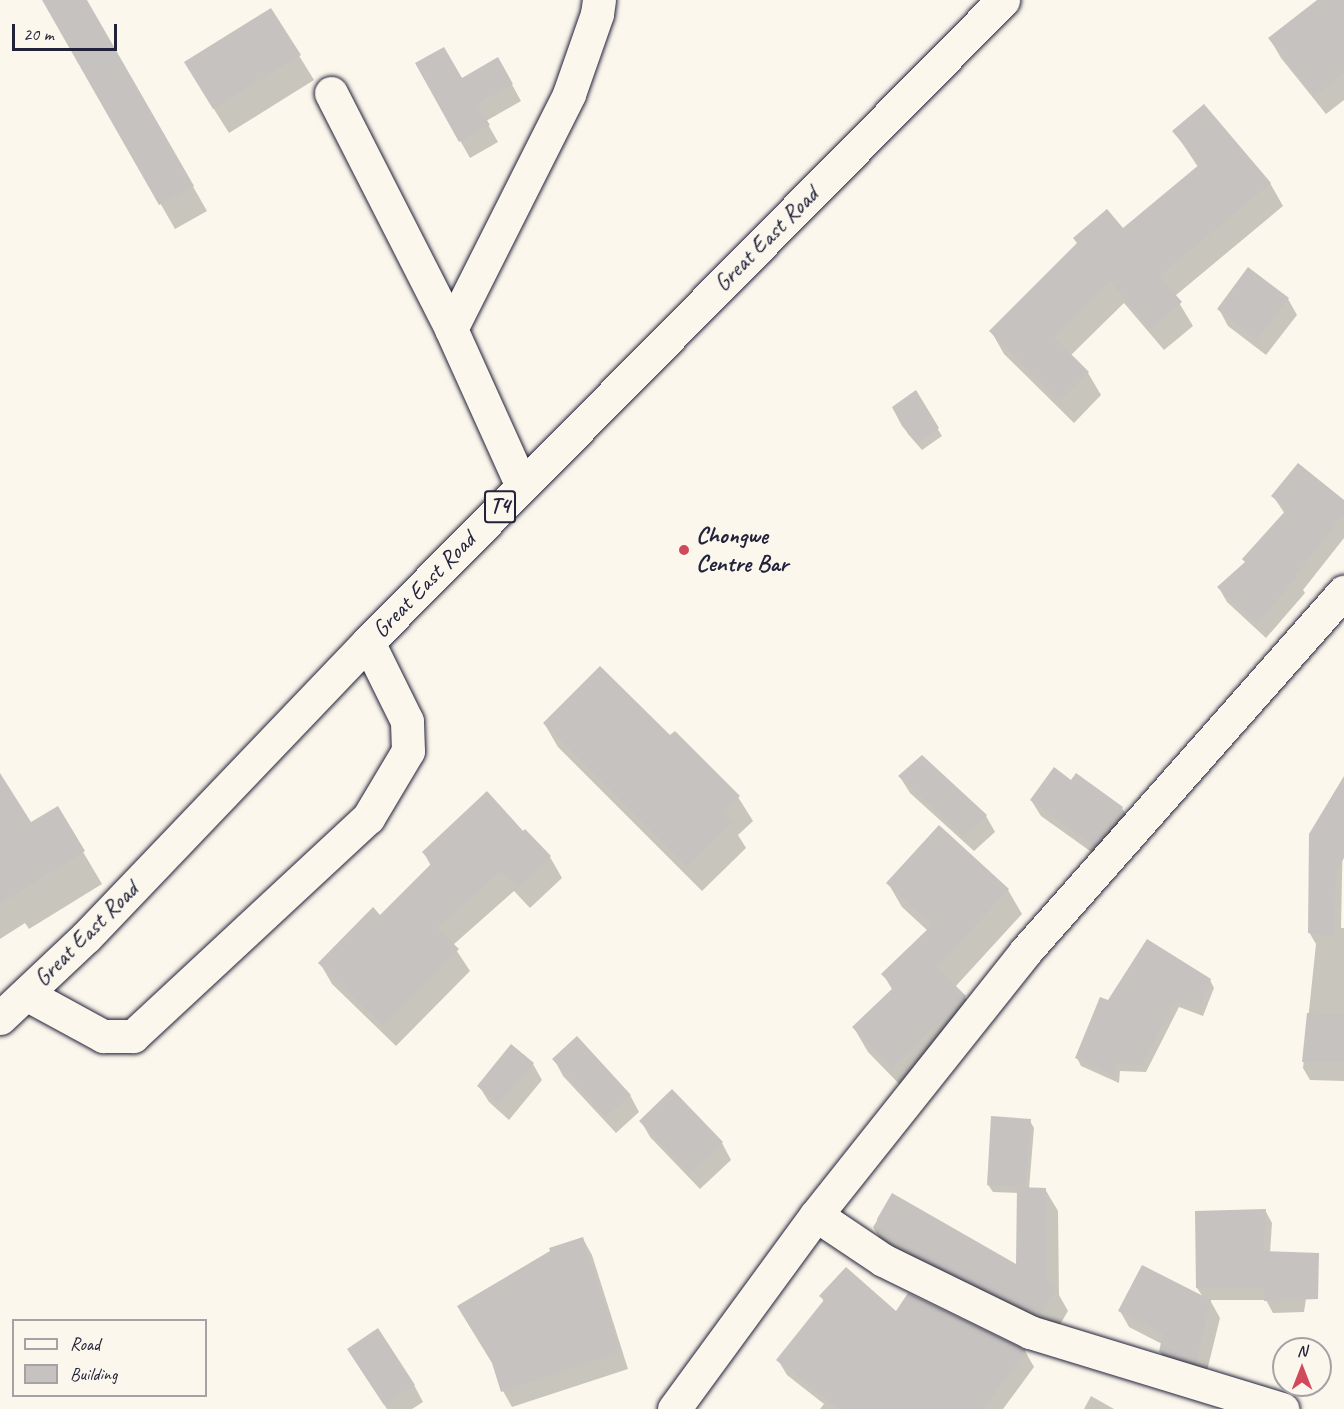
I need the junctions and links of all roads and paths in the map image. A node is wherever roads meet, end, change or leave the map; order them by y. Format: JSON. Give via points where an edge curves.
{"nodes":[{"id":1,"x":599,"y":0,"type":"edge"},
{"id":2,"x":1003,"y":0,"type":"edge"},
{"id":3,"x":331,"y":93,"type":"dead end"},
{"id":4,"x":451,"y":329,"type":"junction"},
{"id":5,"x":522,"y":486,"type":"junction"},
{"id":6,"x":1344,"y":592,"type":"edge"},
{"id":7,"x":368,"y":642,"type":"junction"},
{"id":8,"x":26,"y":994,"type":"junction"},
{"id":9,"x":0,"y":1018,"type":"edge"},
{"id":10,"x":816,"y":1215,"type":"junction"},
{"id":11,"x":1271,"y":1408,"type":"edge"},
{"id":12,"x":674,"y":1409,"type":"edge"}],
"edges":[{"from":1,"to":4,"type":"main road","via":[[569,94]]},
{"from":2,"to":5,"type":"main road","name":"Great East Road","number":"T4"},
{"from":3,"to":4,"type":"main road"},
{"from":4,"to":5,"type":"main road"},
{"from":5,"to":7,"type":"main road","name":"Great East Road","number":"T4"},
{"from":6,"to":10,"type":"main road","via":[[1025,951]]},
{"from":7,"to":8,"type":"main road","name":"Great East Road","number":"T4","via":[[86,937]]},
{"from":7,"to":8,"type":"main road","via":[[406,722],[408,751],[368,818],[133,1036],[103,1036]]},
{"from":8,"to":9,"type":"main road","name":"Great East Road","number":"T4"},
{"from":10,"to":11,"type":"main road","via":[[883,1260],[1030,1332]]},
{"from":10,"to":12,"type":"main road"}]}
